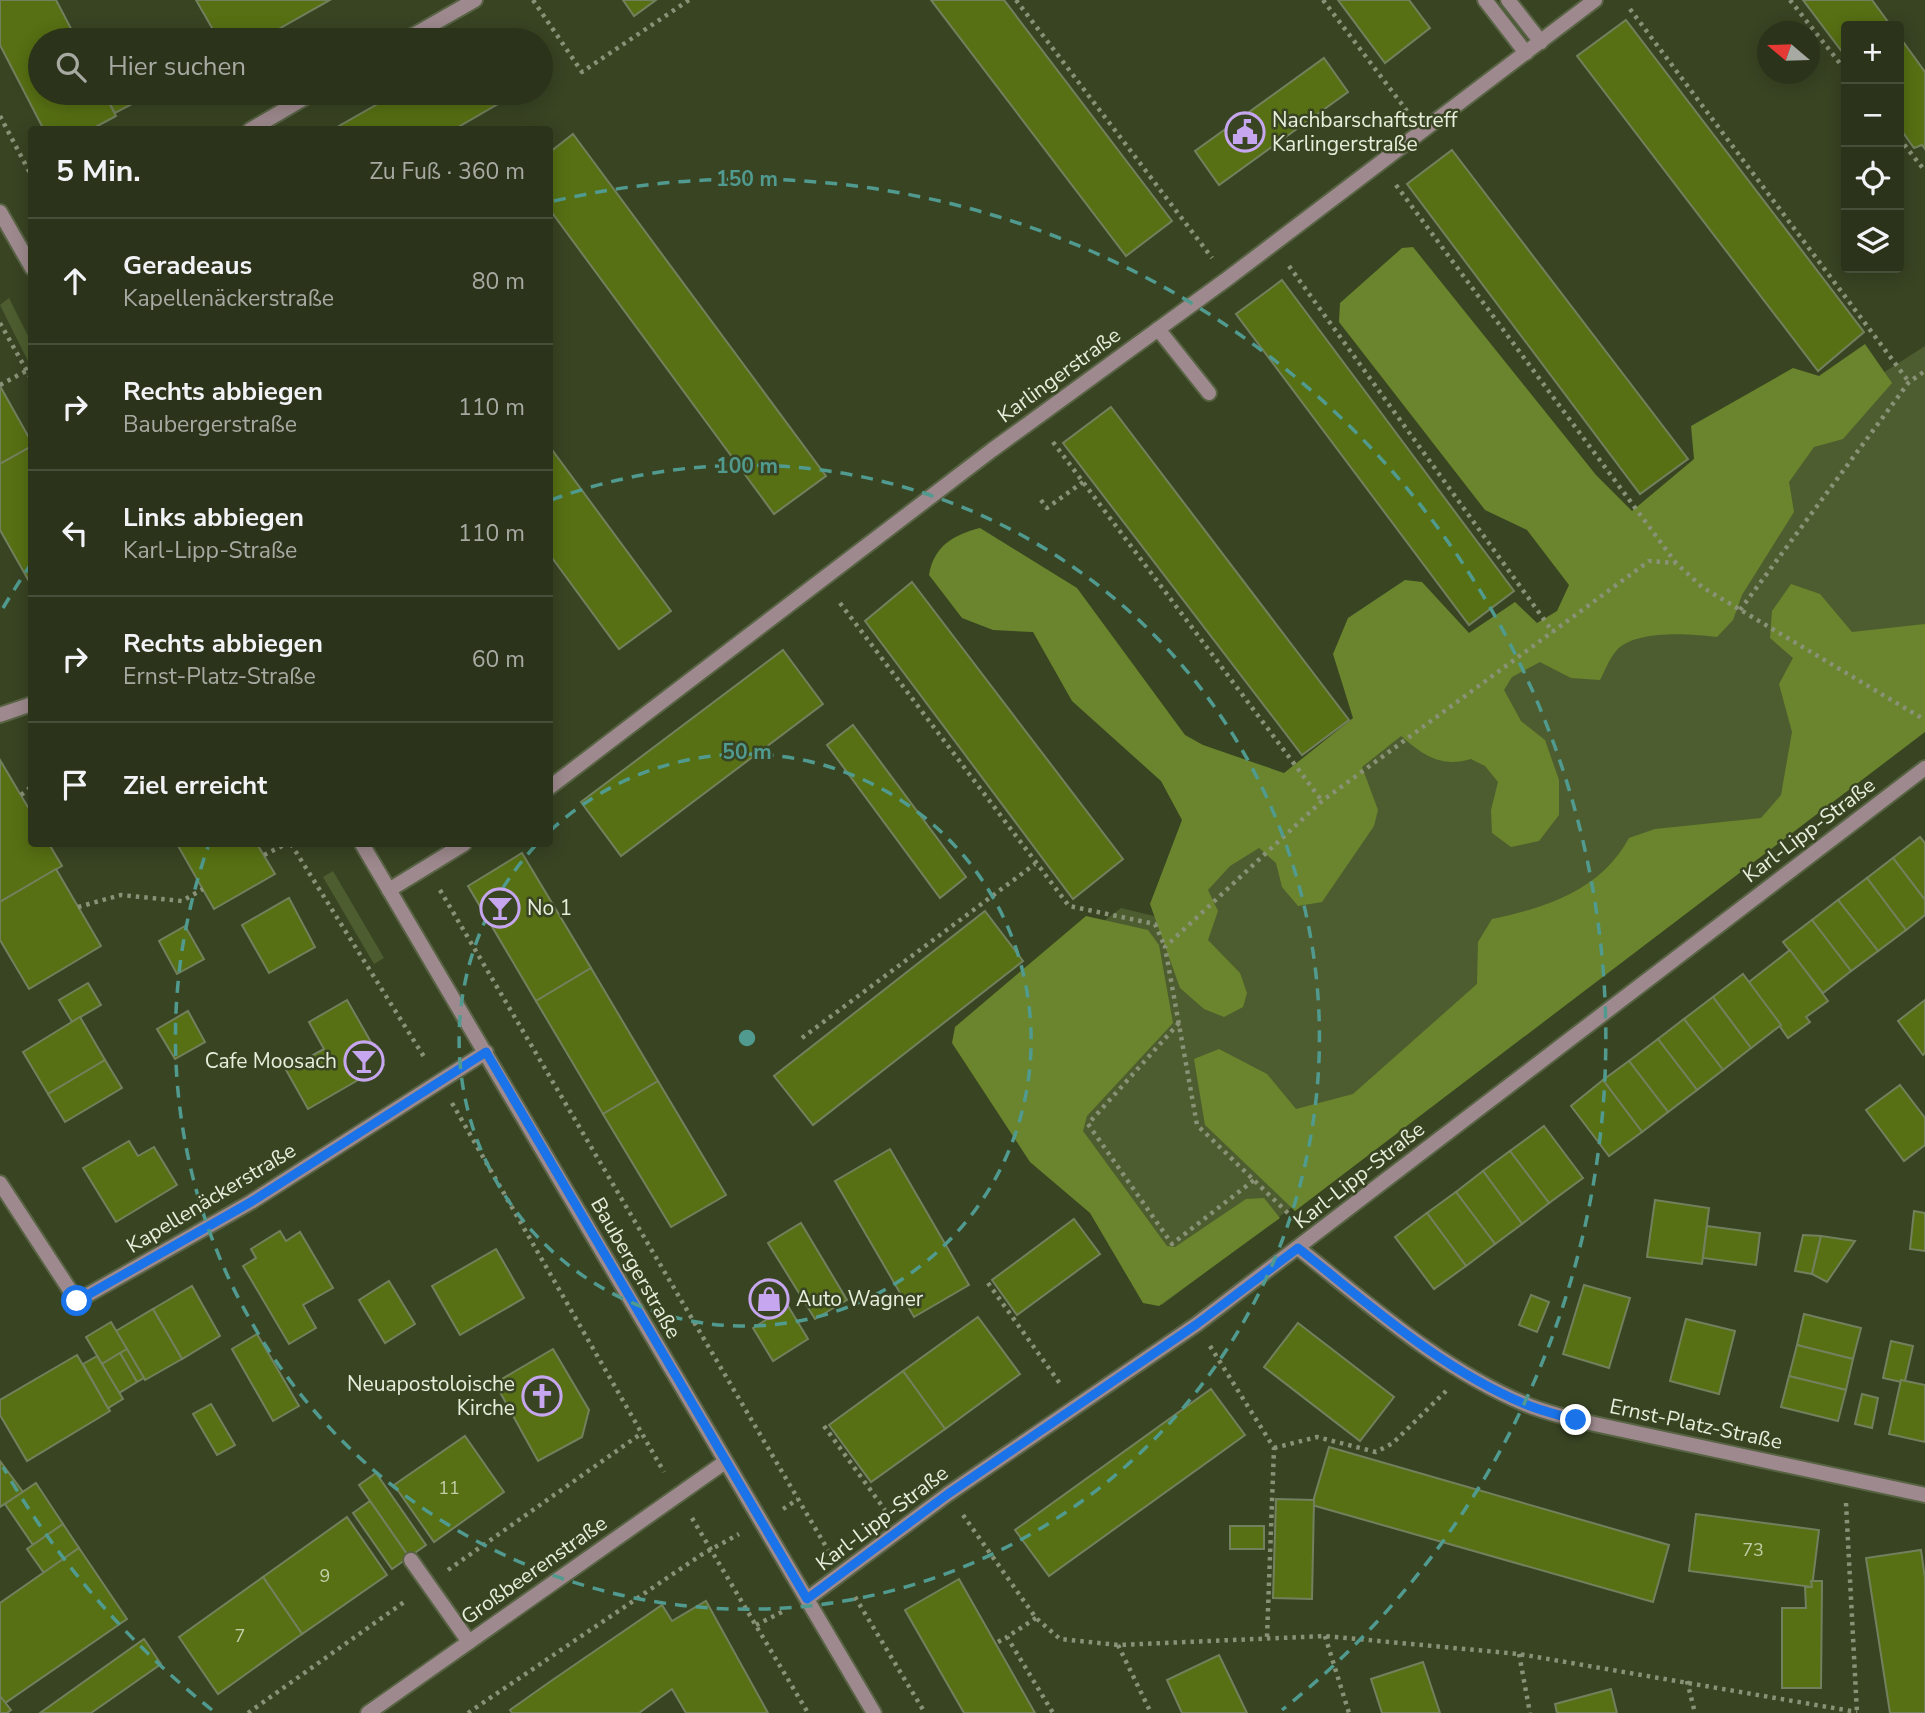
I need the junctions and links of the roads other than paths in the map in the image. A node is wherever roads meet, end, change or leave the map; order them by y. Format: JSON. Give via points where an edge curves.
{"nodes":[{"id":1,"x":474,"y":0,"type":"edge"},
{"id":2,"x":1485,"y":0,"type":"edge"},
{"id":3,"x":1508,"y":0,"type":"edge"},
{"id":4,"x":1595,"y":0,"type":"edge"},
{"id":5,"x":426,"y":28,"type":"edge"},
{"id":6,"x":1541,"y":41,"type":"junction"},
{"id":7,"x":1526,"y":53,"type":"junction"},
{"id":8,"x":293,"y":105,"type":"edge"},
{"id":9,"x":257,"y":126,"type":"edge"},
{"id":10,"x":0,"y":212,"type":"edge"},
{"id":11,"x":28,"y":260,"type":"edge"},
{"id":12,"x":1158,"y":329,"type":"junction"},
{"id":13,"x":1209,"y":393,"type":"dead end"},
{"id":14,"x":28,"y":706,"type":"edge"},
{"id":15,"x":0,"y":715,"type":"edge"},
{"id":16,"x":1925,"y":768,"type":"edge"},
{"id":17,"x":553,"y":786,"type":"edge"},
{"id":18,"x":364,"y":847,"type":"edge"},
{"id":19,"x":459,"y":847,"type":"edge"},
{"id":20,"x":389,"y":890,"type":"junction"},
{"id":21,"x":486,"y":1052,"type":"junction"},
{"id":22,"x":0,"y":1182,"type":"edge"},
{"id":23,"x":1298,"y":1248,"type":"junction"},
{"id":24,"x":725,"y":1462,"type":"junction"},
{"id":25,"x":1925,"y":1495,"type":"edge"},
{"id":26,"x":411,"y":1560,"type":"dead end"},
{"id":27,"x":807,"y":1599,"type":"junction"},
{"id":28,"x":468,"y":1642,"type":"junction"},
{"id":29,"x":368,"y":1713,"type":"edge"},
{"id":30,"x":874,"y":1713,"type":"edge"}],
"edges":[{"from":1,"to":5,"type":"street"},
{"from":2,"to":7,"type":"street"},
{"from":3,"to":6,"type":"street"},
{"from":4,"to":6,"type":"street","name":"Karlingerstraße"},
{"from":6,"to":7,"type":"street","name":"Karlingerstraße"},
{"from":7,"to":12,"type":"street","name":"Karlingerstraße"},
{"from":8,"to":9,"type":"street"},
{"from":10,"to":11,"type":"street"},
{"from":12,"to":13,"type":"street"},
{"from":12,"to":17,"type":"street","name":"Karlingerstraße"},
{"from":14,"to":15,"type":"street"},
{"from":16,"to":23,"type":"street","name":"Karl-Lipp-Straße"},
{"from":18,"to":20,"type":"street","name":"Baubergerstraße"},
{"from":19,"to":20,"type":"street"},
{"from":20,"to":21,"type":"street","name":"Baubergerstraße"},
{"from":21,"to":22,"type":"street","name":"Kapellenäckerstraße","via":[[251,1202],[77,1301]]},
{"from":21,"to":24,"type":"street","name":"Baubergerstraße"},
{"from":23,"to":25,"type":"street","name":"Ernst-Platz-Straße","via":[[1424,1347],[1525,1404],[1576,1420]]},
{"from":23,"to":27,"type":"street","name":"Karl-Lipp-Straße"},
{"from":24,"to":27,"type":"street","name":"Baubergerstraße"},
{"from":24,"to":28,"type":"street","name":"Großbeerenstraße"},
{"from":26,"to":28,"type":"street"},
{"from":27,"to":30,"type":"street","name":"Baubergerstraße"},
{"from":28,"to":29,"type":"street","name":"Großbeerenstraße"}]}
